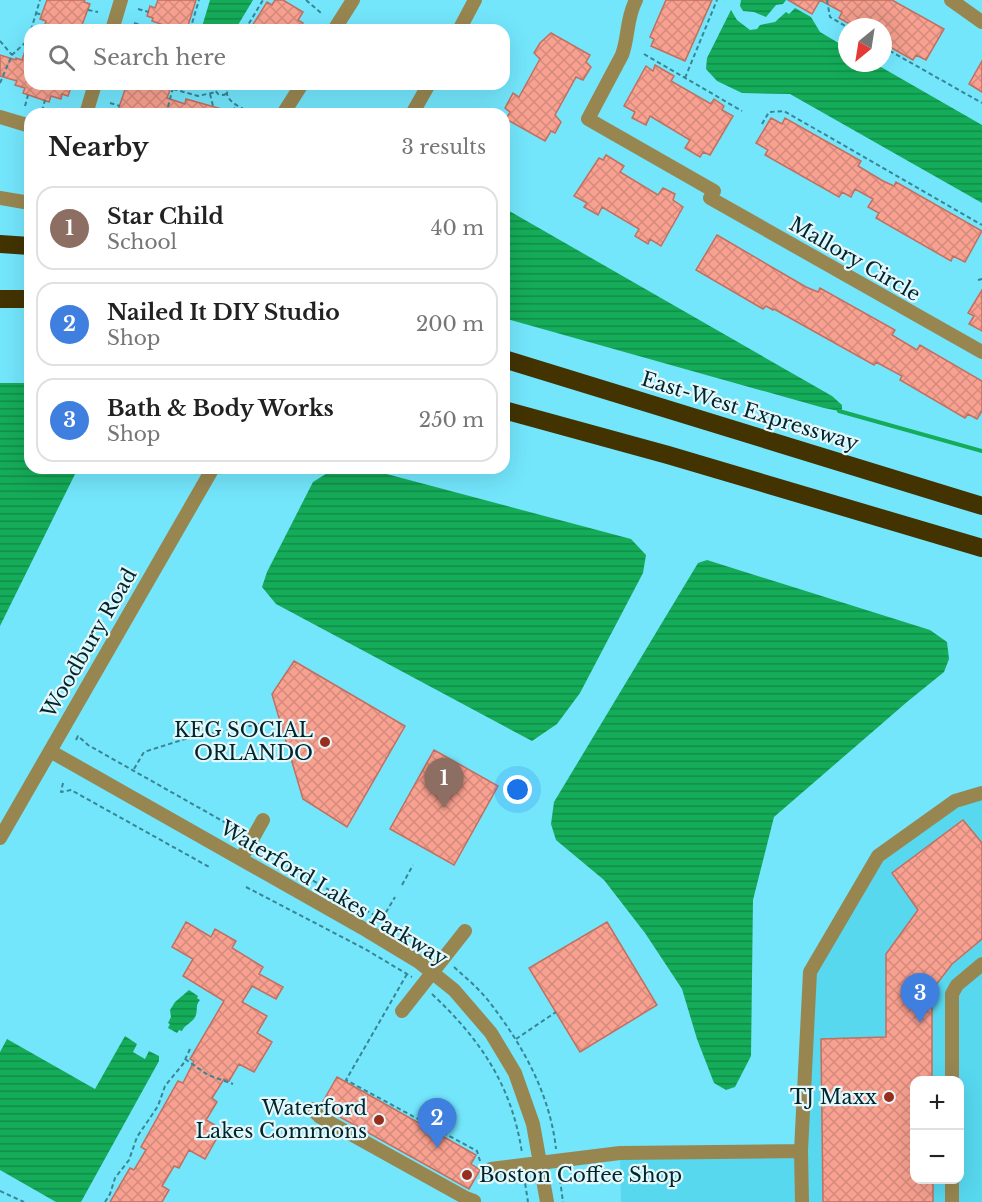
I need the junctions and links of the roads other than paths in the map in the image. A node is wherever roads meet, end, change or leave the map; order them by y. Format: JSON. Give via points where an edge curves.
{"nodes":[{"id":1,"x":121,"y":0,"type":"edge"},
{"id":2,"x":352,"y":0,"type":"edge"},
{"id":3,"x":475,"y":0,"type":"edge"},
{"id":4,"x":636,"y":0,"type":"edge"},
{"id":5,"x":951,"y":0,"type":"edge"},
{"id":6,"x":982,"y":22,"type":"edge"},
{"id":7,"x":113,"y":24,"type":"edge"},
{"id":8,"x":338,"y":24,"type":"edge"},
{"id":9,"x":462,"y":24,"type":"edge"},
{"id":10,"x":93,"y":90,"type":"edge"},
{"id":11,"x":298,"y":90,"type":"edge"},
{"id":12,"x":426,"y":90,"type":"edge"},
{"id":13,"x":88,"y":108,"type":"edge"},
{"id":14,"x":287,"y":108,"type":"edge"},
{"id":15,"x":415,"y":108,"type":"edge"},
{"id":16,"x":0,"y":117,"type":"edge"},
{"id":17,"x":24,"y":124,"type":"edge"},
{"id":18,"x":0,"y":198,"type":"edge"},
{"id":19,"x":24,"y":202,"type":"edge"},
{"id":20,"x":0,"y":244,"type":"edge"},
{"id":21,"x":24,"y":246,"type":"edge"},
{"id":22,"x":0,"y":299,"type":"edge"},
{"id":23,"x":24,"y":299,"type":"edge"},
{"id":24,"x":982,"y":352,"type":"edge"},
{"id":25,"x":510,"y":361,"type":"edge"},
{"id":26,"x":510,"y":412,"type":"edge"},
{"id":27,"x":210,"y":474,"type":"edge"},
{"id":28,"x":982,"y":506,"type":"edge"},
{"id":29,"x":982,"y":548,"type":"edge"},
{"id":30,"x":50,"y":751,"type":"junction"},
{"id":31,"x":982,"y":792,"type":"edge"},
{"id":32,"x":263,"y":820,"type":"dead end"},
{"id":33,"x":0,"y":838,"type":"edge"},
{"id":34,"x":241,"y":859,"type":"junction"},
{"id":35,"x":465,"y":931,"type":"dead end"},
{"id":36,"x":982,"y":964,"type":"edge"},
{"id":37,"x":432,"y":971,"type":"junction"},
{"id":38,"x":402,"y":1011,"type":"dead end"},
{"id":39,"x":952,"y":1076,"type":"edge"},
{"id":40,"x":312,"y":1109,"type":"dead end"},
{"id":41,"x":801,"y":1151,"type":"junction"},
{"id":42,"x":541,"y":1163,"type":"junction"},
{"id":43,"x":486,"y":1169,"type":"road end"},
{"id":44,"x":952,"y":1184,"type":"edge"},
{"id":45,"x":474,"y":1200,"type":"dead end"},
{"id":46,"x":547,"y":1202,"type":"edge"},
{"id":47,"x":802,"y":1202,"type":"edge"},
{"id":48,"x":952,"y":1202,"type":"edge"}],
"edges":[{"from":1,"to":7,"type":"street"},
{"from":2,"to":8,"type":"street"},
{"from":3,"to":9,"type":"street"},
{"from":4,"to":24,"type":"street","name":"Mallory Circle","via":[[627,21],[622,55],[588,119]]},
{"from":5,"to":6,"type":"street"},
{"from":10,"to":13,"type":"street"},
{"from":11,"to":14,"type":"street"},
{"from":12,"to":15,"type":"street"},
{"from":16,"to":17,"type":"street"},
{"from":18,"to":19,"type":"street"},
{"from":20,"to":21,"type":"highway"},
{"from":22,"to":23,"type":"highway"},
{"from":25,"to":28,"type":"highway","name":"East-West Expressway"},
{"from":26,"to":29,"type":"highway"},
{"from":27,"to":30,"type":"street","name":"Woodbury Road"},
{"from":30,"to":33,"type":"street","name":"Woodbury Road"},
{"from":30,"to":34,"type":"street","name":"Waterford Lakes Parkway"},
{"from":31,"to":41,"type":"street","via":[[955,801],[878,856],[810,972]]},
{"from":32,"to":34,"type":"street"},
{"from":34,"to":37,"type":"street","name":"Waterford Lakes Parkway"},
{"from":35,"to":37,"type":"street"},
{"from":36,"to":39,"type":"street","via":[[952,994]]},
{"from":37,"to":38,"type":"street"},
{"from":37,"to":42,"type":"street","name":"Waterford Lakes Parkway","via":[[474,1011],[508,1059],[526,1100]]},
{"from":40,"to":45,"type":"street","via":[[320,1117]]},
{"from":41,"to":42,"type":"street","via":[[620,1153]]},
{"from":41,"to":47,"type":"street"},
{"from":42,"to":43,"type":"street"},
{"from":42,"to":46,"type":"street","name":"Waterford Lakes Parkway"},
{"from":44,"to":48,"type":"street"}]}
